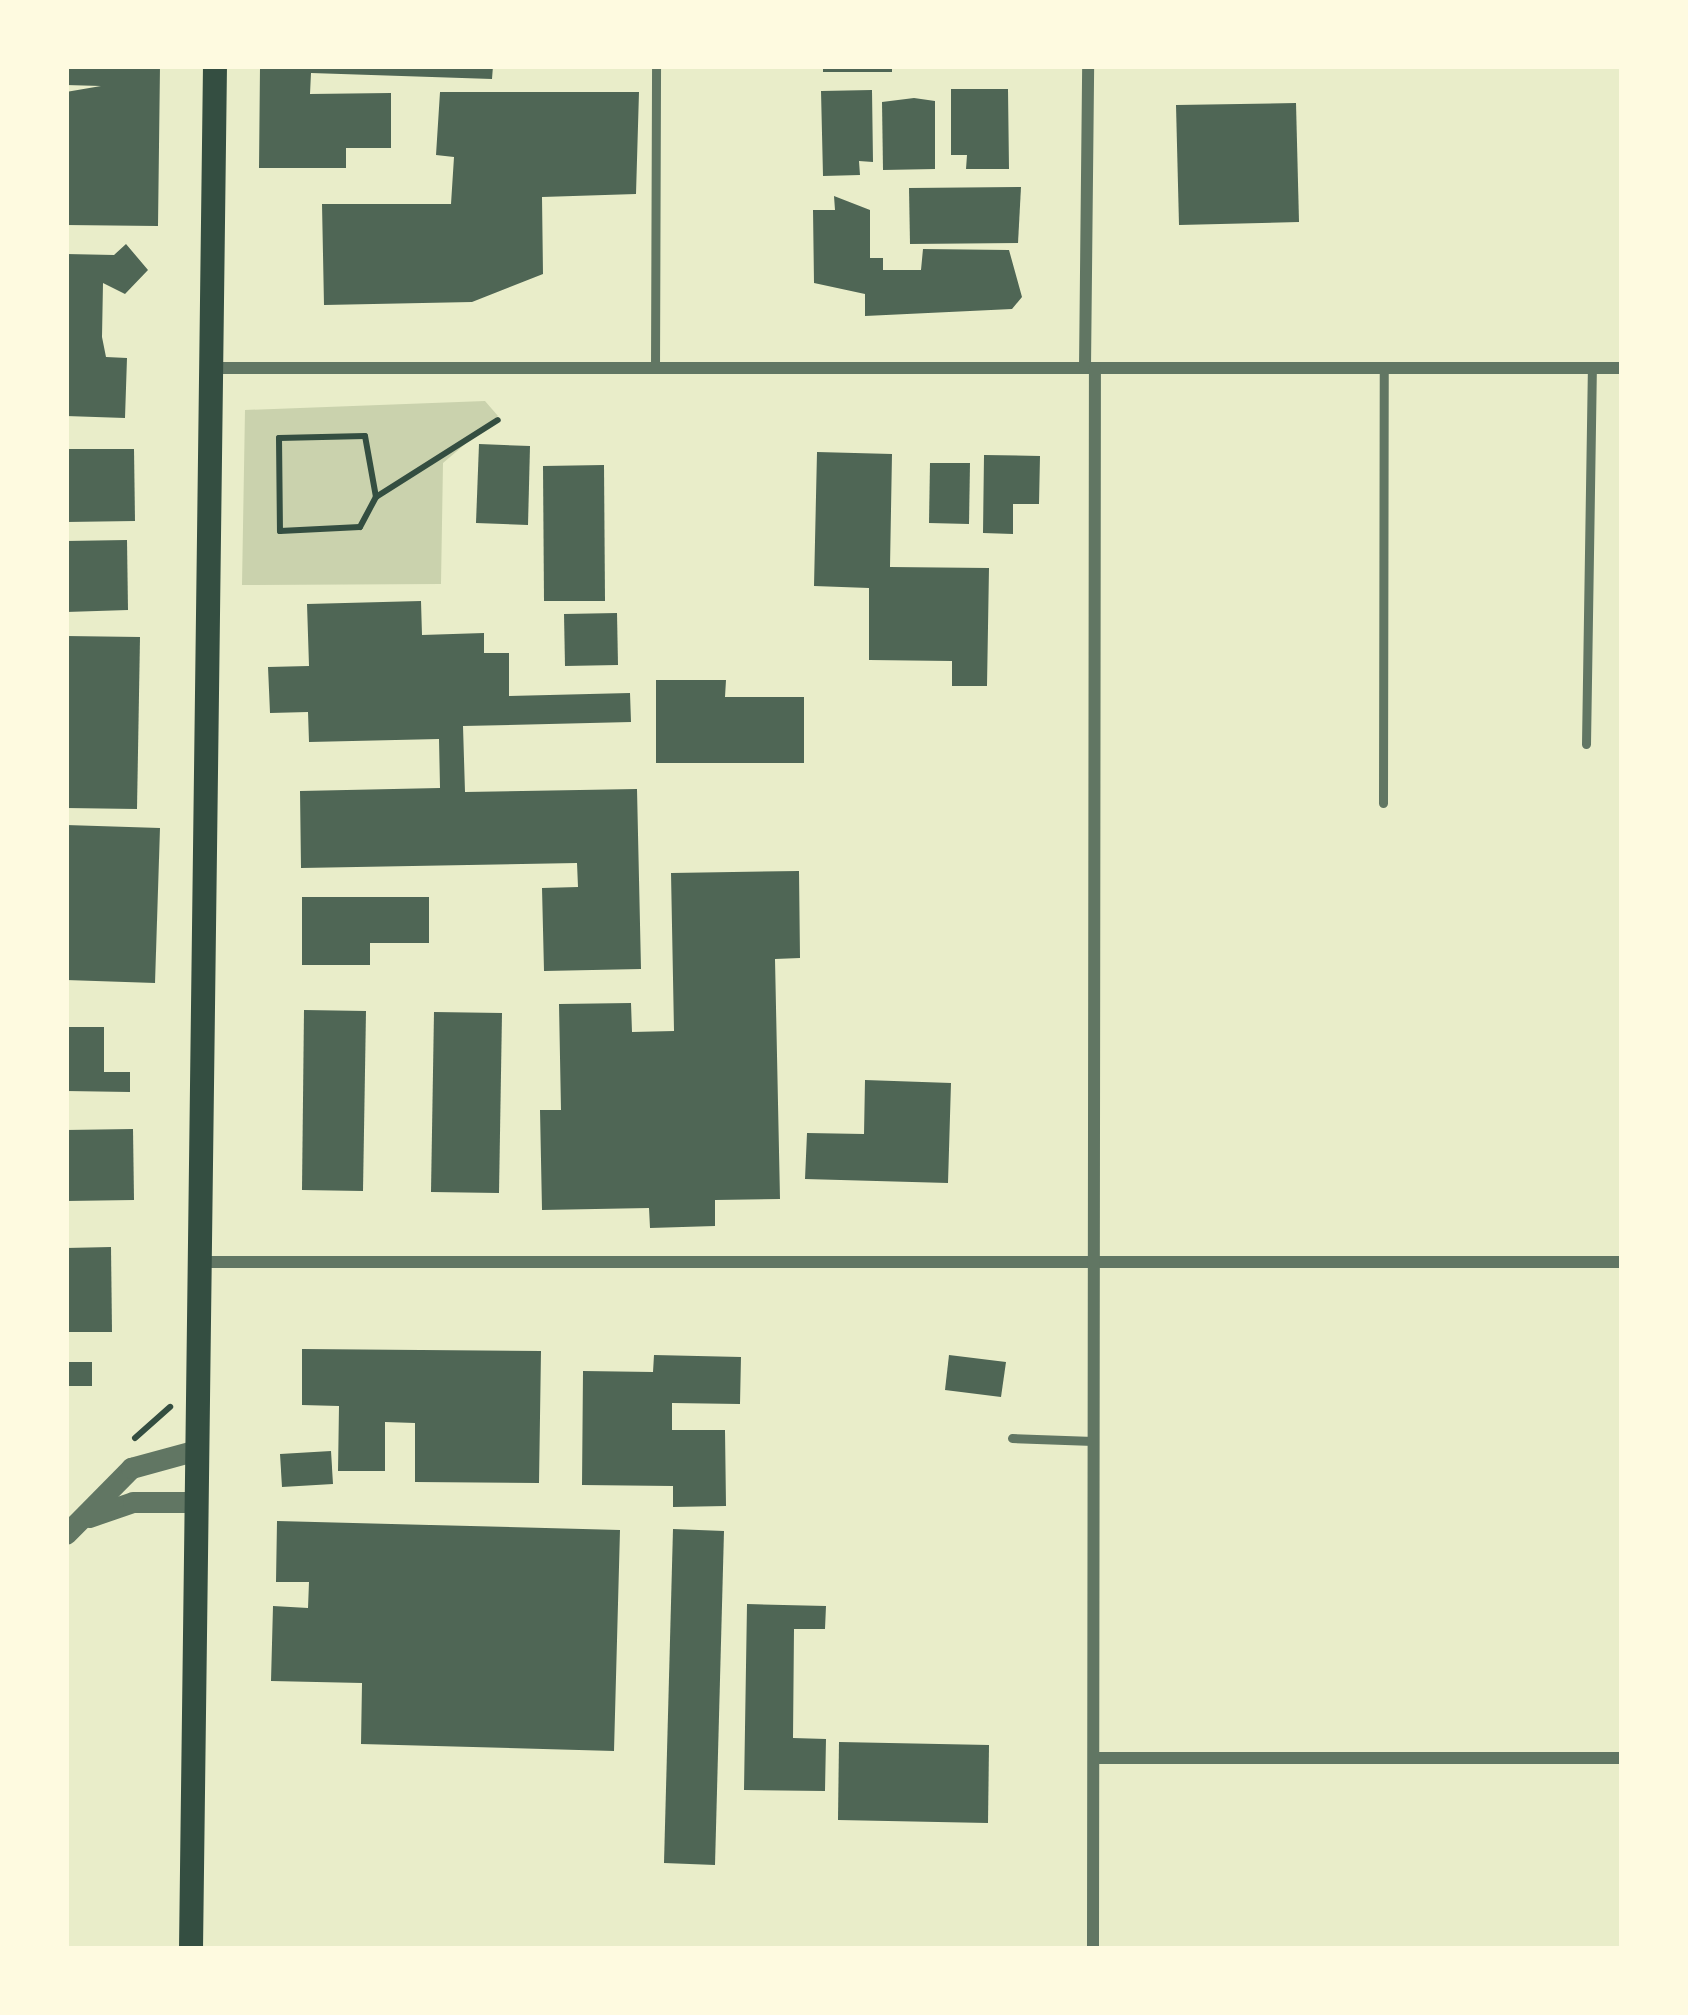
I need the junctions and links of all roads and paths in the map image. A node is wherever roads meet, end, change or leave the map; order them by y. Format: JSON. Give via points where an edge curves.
{"nodes":[{"id":1,"x":215,"y":66,"type":"edge"},
{"id":2,"x":656,"y":66,"type":"edge"},
{"id":3,"x":1088,"y":66,"type":"edge"},
{"id":4,"x":211,"y":368,"type":"junction"},
{"id":5,"x":1090,"y":368,"type":"junction"},
{"id":6,"x":1384,"y":368,"type":"junction"},
{"id":7,"x":1592,"y":368,"type":"junction"},
{"id":8,"x":1622,"y":368,"type":"edge"},
{"id":9,"x":655,"y":369,"type":"junction"},
{"id":10,"x":498,"y":420,"type":"dead end"},
{"id":11,"x":376,"y":497,"type":"junction"},
{"id":12,"x":1586,"y":744,"type":"dead end"},
{"id":13,"x":1383,"y":803,"type":"dead end"},
{"id":14,"x":196,"y":1262,"type":"junction"},
{"id":15,"x":1622,"y":1262,"type":"edge"},
{"id":16,"x":1093,"y":1263,"type":"junction"},
{"id":17,"x":1012,"y":1438,"type":"dead end"},
{"id":18,"x":1093,"y":1441,"type":"junction"},
{"id":19,"x":193,"y":1451,"type":"junction"},
{"id":20,"x":193,"y":1502,"type":"junction"},
{"id":21,"x":72,"y":1528,"type":"edge"},
{"id":22,"x":1622,"y":1758,"type":"edge"},
{"id":23,"x":1094,"y":1759,"type":"junction"},
{"id":24,"x":191,"y":1949,"type":"edge"},
{"id":25,"x":1093,"y":1949,"type":"edge"}],
"edges":[{"from":1,"to":4,"type":"main road"},
{"from":2,"to":9,"type":"lane"},
{"from":3,"to":5,"type":"street"},
{"from":4,"to":9,"type":"street"},
{"from":4,"to":14,"type":"main road"},
{"from":5,"to":6,"type":"street"},
{"from":5,"to":9,"type":"street"},
{"from":5,"to":16,"type":"street"},
{"from":6,"to":7,"type":"street"},
{"from":6,"to":13,"type":"lane"},
{"from":7,"to":8,"type":"street"},
{"from":7,"to":12,"type":"lane"},
{"from":10,"to":11,"type":"path"},
{"from":11,"to":11,"type":"path","via":[[360,527],[280,530],[279,438],[365,436]]},
{"from":14,"to":16,"type":"street"},
{"from":14,"to":19,"type":"main road"},
{"from":15,"to":16,"type":"street"},
{"from":16,"to":18,"type":"street"},
{"from":17,"to":18,"type":"lane"},
{"from":18,"to":23,"type":"street"},
{"from":19,"to":20,"type":"main road"},
{"from":19,"to":21,"type":"street","via":[[131,1468]]},
{"from":20,"to":21,"type":"street","via":[[133,1502]]},
{"from":20,"to":24,"type":"main road"},
{"from":22,"to":23,"type":"street"},
{"from":23,"to":25,"type":"street"}]}
